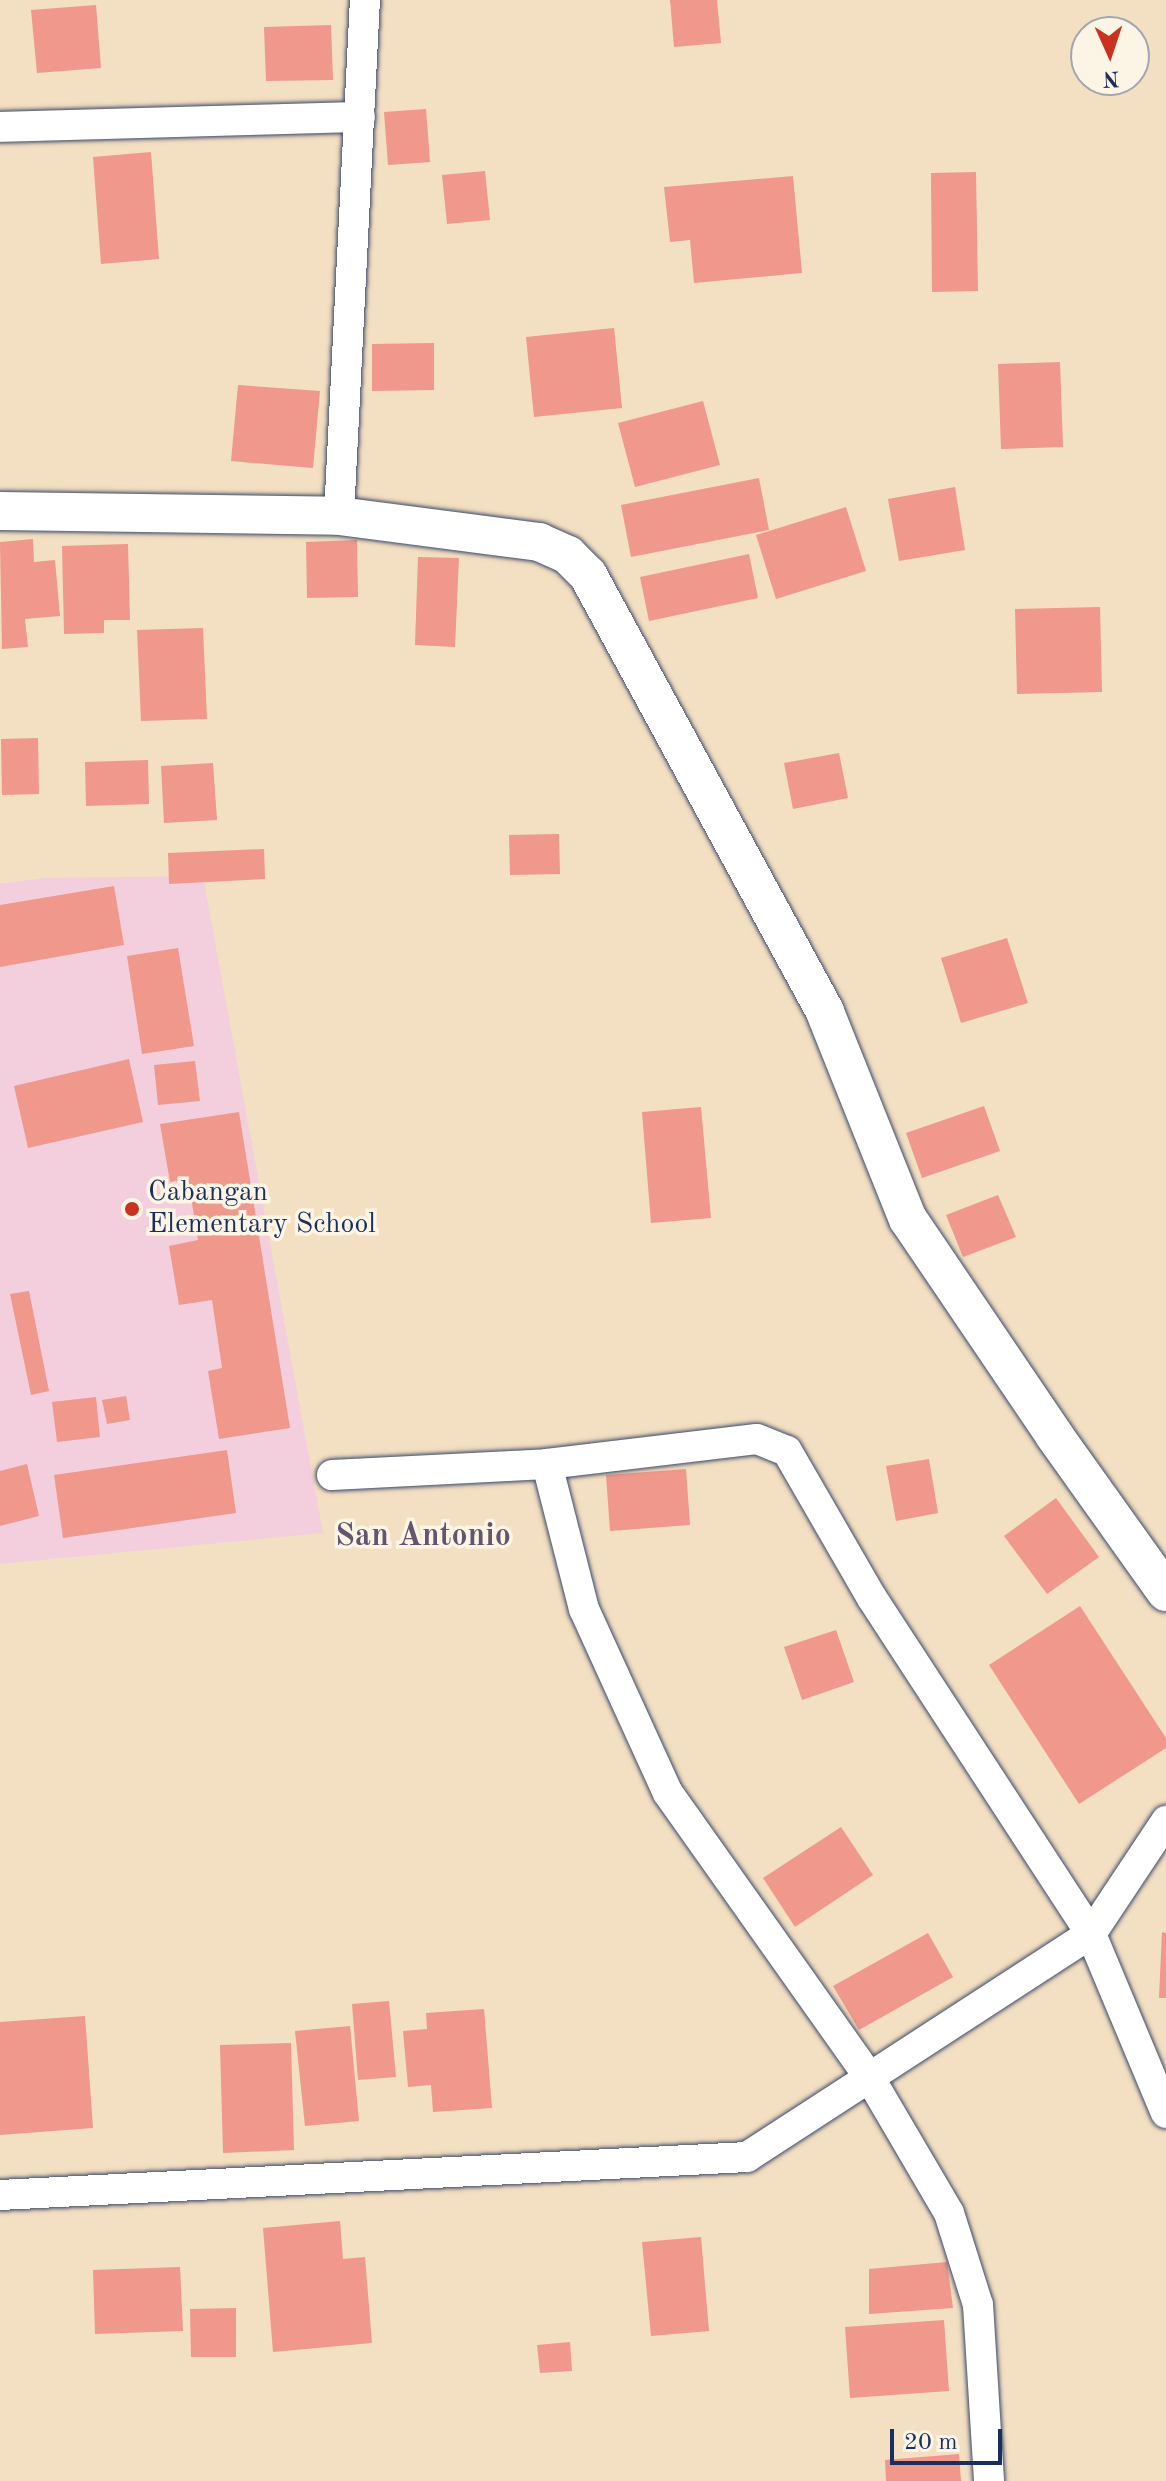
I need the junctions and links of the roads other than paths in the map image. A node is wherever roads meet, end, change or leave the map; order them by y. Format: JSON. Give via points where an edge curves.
{"nodes":[{"id":1,"x":365,"y":0,"type":"edge"},
{"id":2,"x":360,"y":117,"type":"junction"},
{"id":3,"x":0,"y":127,"type":"edge"},
{"id":4,"x":0,"y":511,"type":"edge"},
{"id":5,"x":339,"y":516,"type":"junction"},
{"id":6,"x":547,"y":1464,"type":"junction"},
{"id":7,"x":332,"y":1475,"type":"dead end"},
{"id":8,"x":1166,"y":1592,"type":"edge"},
{"id":9,"x":1166,"y":1821,"type":"edge"},
{"id":10,"x":1091,"y":1934,"type":"junction"},
{"id":11,"x":871,"y":2080,"type":"junction"},
{"id":12,"x":1166,"y":2113,"type":"edge"},
{"id":13,"x":0,"y":2195,"type":"edge"},
{"id":14,"x":989,"y":2481,"type":"edge"}],
"edges":[{"from":1,"to":2,"type":"street"},
{"from":2,"to":3,"type":"street"},
{"from":2,"to":5,"type":"street"},
{"from":4,"to":5,"type":"street"},
{"from":5,"to":8,"type":"street","via":[[539,542],[568,555],[588,575],[825,1012],[908,1219]]},
{"from":6,"to":7,"type":"street"},
{"from":6,"to":10,"type":"street","via":[[757,1439],[787,1451],[872,1598]]},
{"from":6,"to":11,"type":"street","via":[[584,1609],[668,1793]]},
{"from":9,"to":10,"type":"street"},
{"from":10,"to":11,"type":"street"},
{"from":10,"to":12,"type":"street"},
{"from":11,"to":13,"type":"street","via":[[747,2157]]},
{"from":11,"to":14,"type":"street","via":[[949,2213],[978,2305]]}]}
